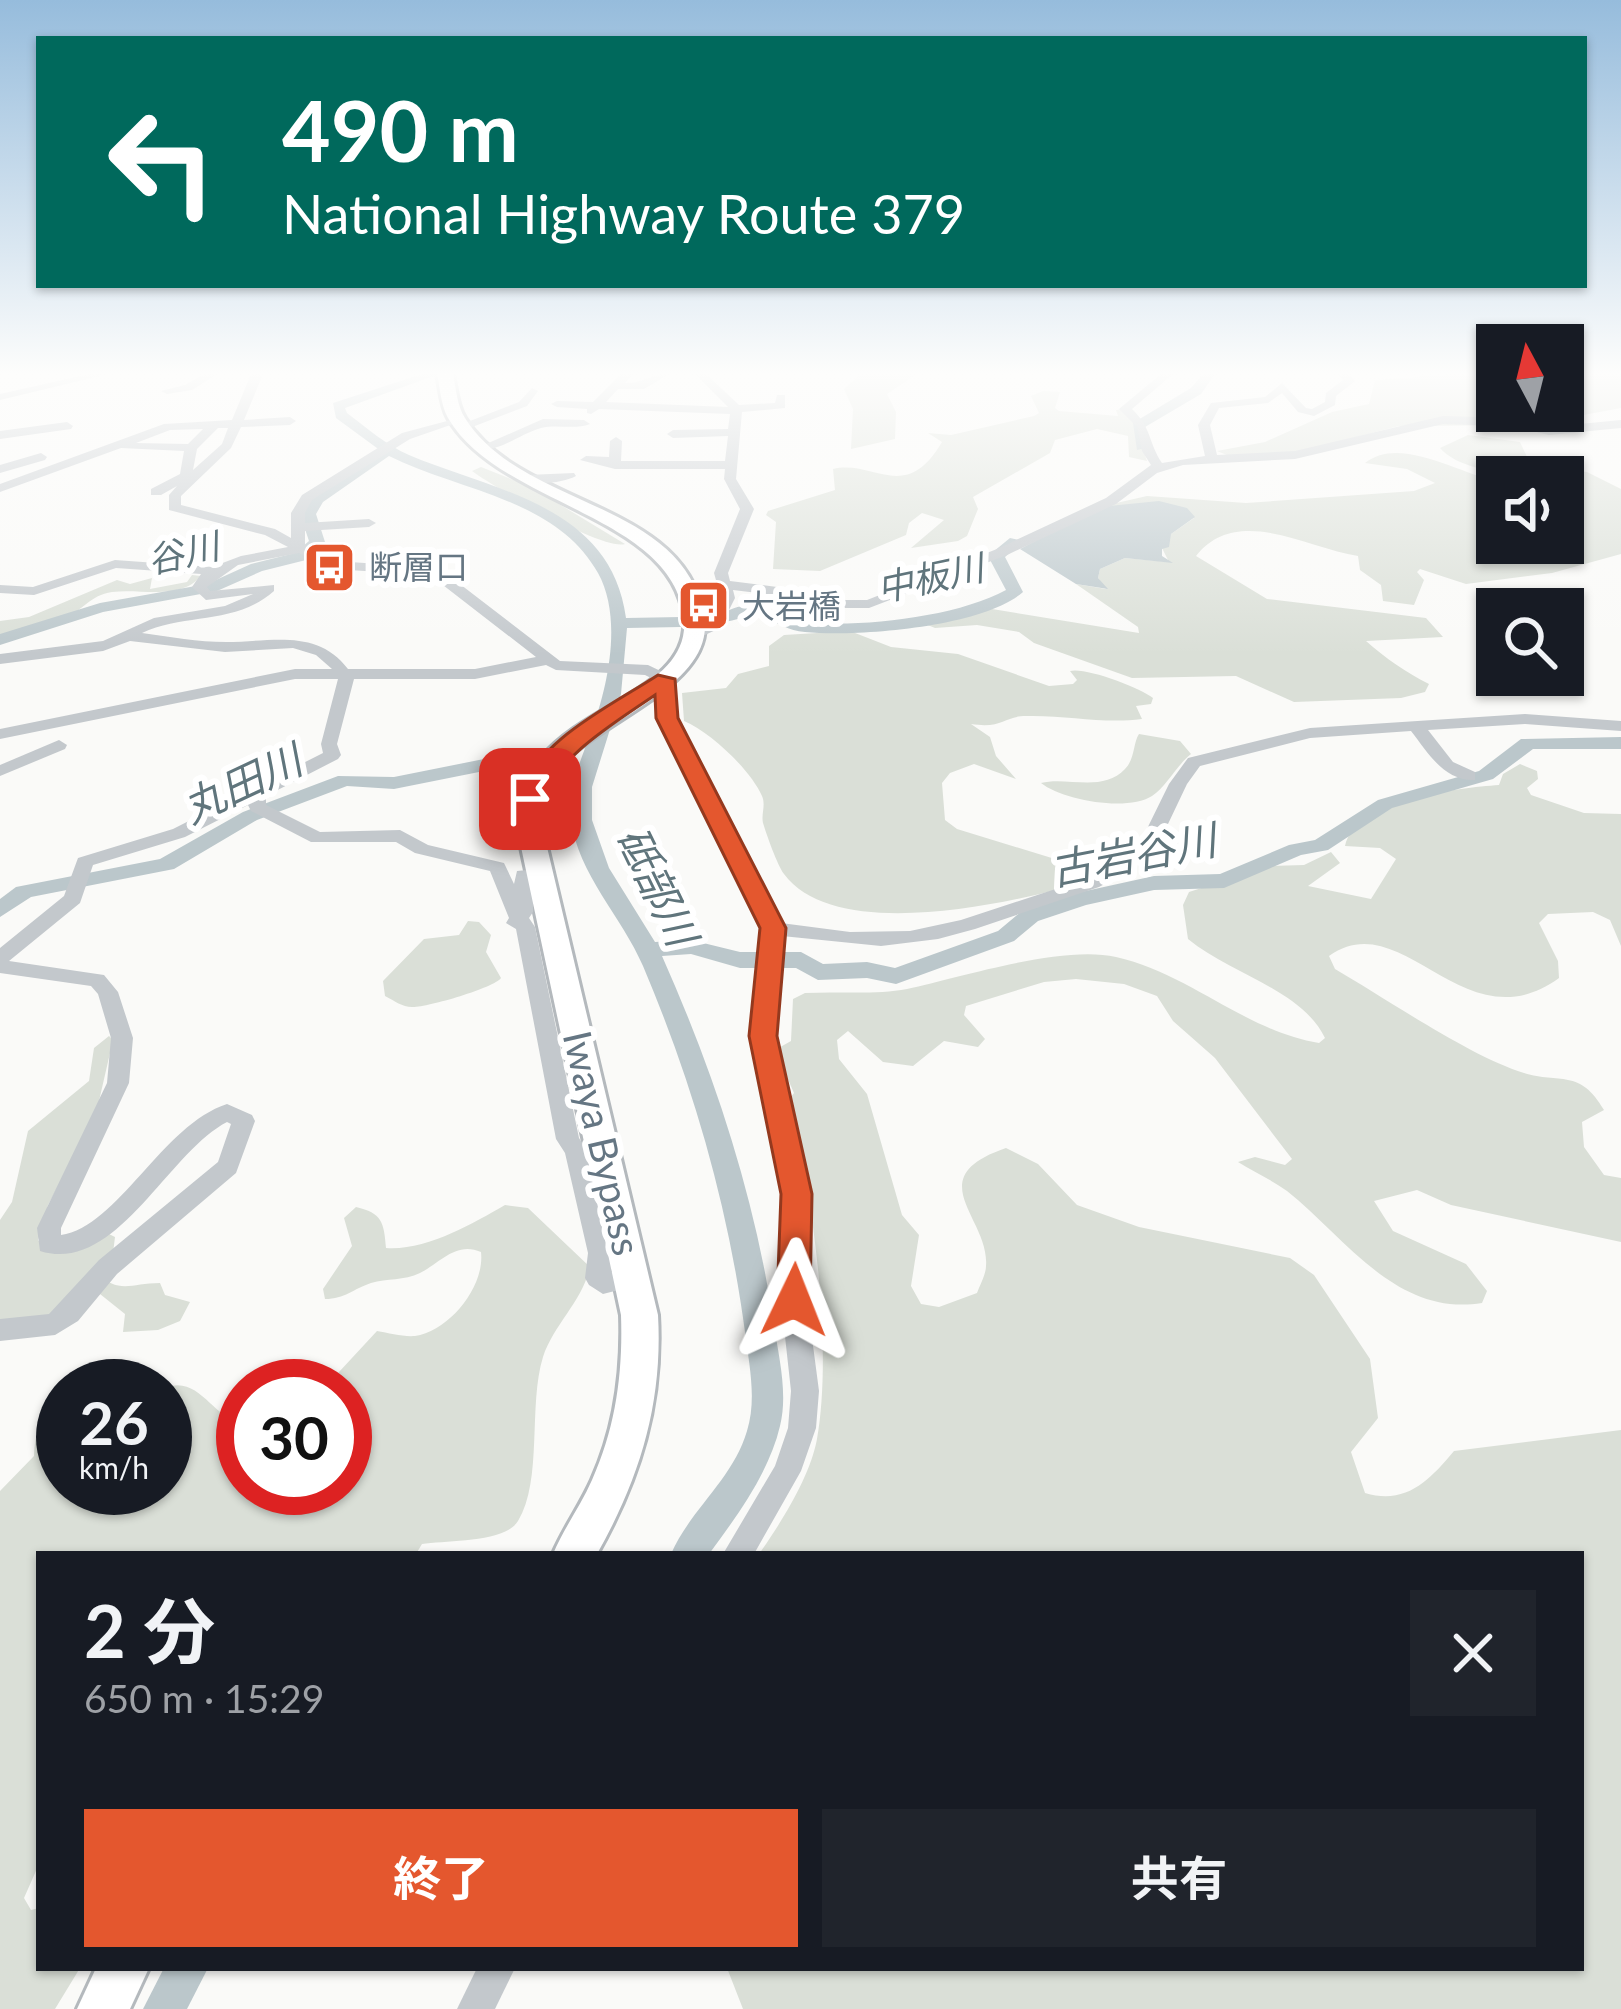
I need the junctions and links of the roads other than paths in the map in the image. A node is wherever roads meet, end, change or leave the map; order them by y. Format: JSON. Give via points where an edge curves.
{"nodes":[{"id":1,"x":57,"y":468,"type":"edge"},
{"id":2,"x":187,"y":468,"type":"edge"},
{"id":3,"x":209,"y":468,"type":"edge"},
{"id":4,"x":353,"y":468,"type":"edge"},
{"id":5,"x":510,"y":468,"type":"edge"},
{"id":6,"x":729,"y":468,"type":"edge"},
{"id":7,"x":1166,"y":468,"type":"edge"},
{"id":8,"x":1154,"y":470,"type":"joint"},
{"id":9,"x":570,"y":476,"type":"dead end"},
{"id":10,"x":526,"y":479,"type":"junction"},
{"id":11,"x":0,"y":488,"type":"edge"},
{"id":12,"x":156,"y":492,"type":"dead end"},
{"id":13,"x":369,"y":524,"type":"dead end"},
{"id":14,"x":307,"y":526,"type":"junction"},
{"id":15,"x":304,"y":553,"type":"junction"},
{"id":16,"x":726,"y":585,"type":"junction"},
{"id":17,"x":204,"y":586,"type":"junction"},
{"id":18,"x":0,"y":589,"type":"edge"},
{"id":19,"x":129,"y":636,"type":"junction"},
{"id":20,"x":692,"y":636,"type":"junction"},
{"id":21,"x":0,"y":659,"type":"edge"},
{"id":22,"x":547,"y":660,"type":"junction"},
{"id":23,"x":342,"y":672,"type":"junction"},
{"id":24,"x":665,"y":679,"type":"junction"},
{"id":25,"x":1415,"y":725,"type":"junction"},
{"id":26,"x":1621,"y":726,"type":"edge"},
{"id":27,"x":0,"y":734,"type":"edge"},
{"id":28,"x":59,"y":745,"type":"dead end"},
{"id":29,"x":0,"y":771,"type":"edge"},
{"id":30,"x":1469,"y":776,"type":"dead end"},
{"id":31,"x":260,"y":805,"type":"junction"},
{"id":32,"x":540,"y":872,"type":"junction"},
{"id":33,"x":517,"y":926,"type":"junction"},
{"id":34,"x":773,"y":928,"type":"junction"},
{"id":35,"x":0,"y":962,"type":"edge"},
{"id":36,"x":634,"y":1277,"type":"junction"},
{"id":37,"x":0,"y":1330,"type":"edge"},
{"id":38,"x":576,"y":1551,"type":"edge"},
{"id":39,"x":740,"y":1551,"type":"edge"},
{"id":40,"x":122,"y":1971,"type":"edge"},
{"id":41,"x":495,"y":1971,"type":"edge"},
{"id":42,"x":103,"y":2009,"type":"edge"},
{"id":43,"x":475,"y":2009,"type":"edge"}],
"edges":[{"from":1,"to":11,"type":"street"},
{"from":2,"to":12,"type":"street"},
{"from":3,"to":15,"type":"street","via":[[171,503],[270,532]]},
{"from":4,"to":14,"type":"street","via":[[308,498],[298,513]]},
{"from":5,"to":10,"type":"highway"},
{"from":6,"to":16,"type":"street","via":[[747,508],[721,573]]},
{"from":7,"to":8,"type":"street"},
{"from":8,"to":16,"type":"street","via":[[1111,501],[869,604],[811,604]]},
{"from":9,"to":10,"type":"street"},
{"from":10,"to":20,"type":"highway","via":[[669,563],[689,591]]},
{"from":13,"to":14,"type":"street"},
{"from":14,"to":15,"type":"street"},
{"from":15,"to":17,"type":"street","via":[[246,556]]},
{"from":15,"to":22,"type":"street","via":[[341,567],[434,571]]},
{"from":16,"to":20,"type":"street","via":[[715,625]]},
{"from":17,"to":18,"type":"street","via":[[207,570],[115,564],[34,591]]},
{"from":17,"to":19,"type":"street","via":[[269,588],[218,612],[152,623]]},
{"from":19,"to":21,"type":"street"},
{"from":19,"to":23,"type":"street","via":[[223,647],[290,640],[321,651]]},
{"from":20,"to":24,"type":"highway"},
{"from":22,"to":23,"type":"street","via":[[476,674]]},
{"from":22,"to":24,"type":"street"},
{"from":23,"to":27,"type":"street","via":[[295,674]]},
{"from":23,"to":31,"type":"street","via":[[332,755]]},
{"from":24,"to":32,"type":"highway","name":"Iwaya Bypass","via":[[549,762],[530,799]]},
{"from":24,"to":34,"type":"street","via":[[667,718]]},
{"from":25,"to":26,"type":"street","via":[[1525,719]]},
{"from":25,"to":30,"type":"street","via":[[1447,766]]},
{"from":25,"to":34,"type":"street","via":[[1290,735],[1194,762],[1156,837],[1110,880],[983,923],[877,944]]},
{"from":28,"to":29,"type":"street"},
{"from":31,"to":33,"type":"street","via":[[317,838],[400,836],[422,849],[489,863],[509,889]]},
{"from":31,"to":35,"type":"street","via":[[85,862],[73,899]]},
{"from":32,"to":33,"type":"street","via":[[524,875]]},
{"from":32,"to":36,"type":"highway","name":"Iwaya Bypass"},
{"from":33,"to":36,"type":"street","via":[[525,927],[600,1253],[598,1278],[603,1284]]},
{"from":34,"to":39,"type":"street","via":[[763,1036],[797,1194],[794,1300],[805,1391],[787,1471]]},
{"from":35,"to":37,"type":"street","via":[[97,980],[122,1037],[118,1083],[49,1228],[49,1244],[70,1246],[98,1230],[202,1121],[227,1112],[244,1120],[228,1167],[107,1267],[69,1313],[55,1324]]},
{"from":36,"to":38,"type":"highway","name":"Iwaya Bypass","via":[[643,1346],[638,1411],[611,1493]]},
{"from":40,"to":42,"type":"highway"},
{"from":41,"to":43,"type":"street"}]}
